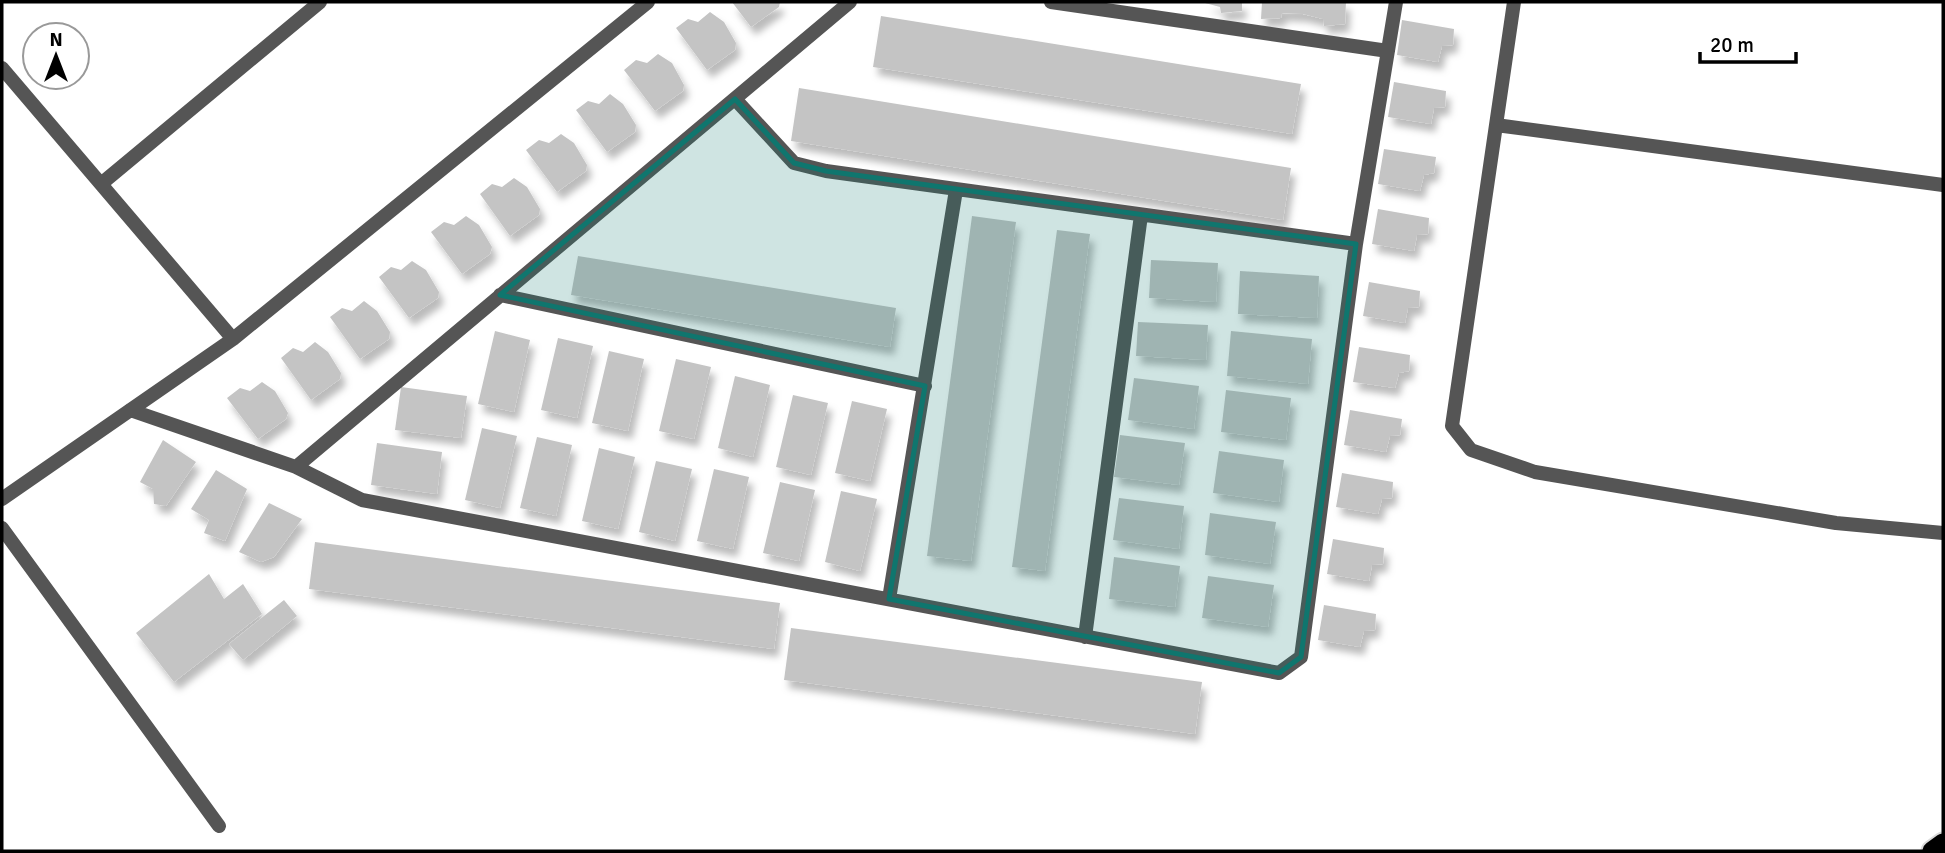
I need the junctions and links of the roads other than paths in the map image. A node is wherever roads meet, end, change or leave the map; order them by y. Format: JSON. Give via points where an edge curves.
{"nodes":[{"id":1,"x":320,"y":2,"type":"edge"},
{"id":2,"x":648,"y":2,"type":"edge"},
{"id":3,"x":850,"y":2,"type":"edge"},
{"id":4,"x":1051,"y":2,"type":"edge"},
{"id":5,"x":1396,"y":2,"type":"edge"},
{"id":6,"x":1514,"y":2,"type":"edge"},
{"id":7,"x":1388,"y":51,"type":"junction"},
{"id":8,"x":2,"y":68,"type":"edge"},
{"id":9,"x":735,"y":99,"type":"junction"},
{"id":10,"x":1496,"y":125,"type":"junction"},
{"id":11,"x":102,"y":184,"type":"junction"},
{"id":12,"x":1943,"y":185,"type":"edge"},
{"id":13,"x":956,"y":190,"type":"junction"},
{"id":14,"x":1141,"y":215,"type":"junction"},
{"id":15,"x":1356,"y":244,"type":"junction"},
{"id":16,"x":500,"y":295,"type":"junction"},
{"id":17,"x":233,"y":339,"type":"junction"},
{"id":18,"x":925,"y":386,"type":"junction"},
{"id":19,"x":130,"y":410,"type":"junction"},
{"id":20,"x":296,"y":467,"type":"junction"},
{"id":21,"x":2,"y":499,"type":"edge"},
{"id":22,"x":2,"y":528,"type":"edge"},
{"id":23,"x":1943,"y":533,"type":"edge"},
{"id":24,"x":889,"y":599,"type":"junction"},
{"id":25,"x":1086,"y":637,"type":"junction"},
{"id":26,"x":219,"y":826,"type":"dead end"},
{"id":27,"x":1943,"y":843,"type":"edge"},
{"id":28,"x":1932,"y":851,"type":"edge"}],
"edges":[{"from":1,"to":11,"type":"street"},
{"from":2,"to":17,"type":"street"},
{"from":3,"to":9,"type":"street"},
{"from":4,"to":7,"type":"street"},
{"from":5,"to":7,"type":"street"},
{"from":6,"to":10,"type":"street"},
{"from":7,"to":15,"type":"street"},
{"from":8,"to":11,"type":"street"},
{"from":9,"to":13,"type":"street","via":[[794,163]]},
{"from":9,"to":16,"type":"street"},
{"from":10,"to":12,"type":"street"},
{"from":10,"to":23,"type":"street","via":[[1452,426],[1471,450],[1535,472],[1836,523]]},
{"from":11,"to":17,"type":"street"},
{"from":13,"to":14,"type":"street"},
{"from":13,"to":18,"type":"street"},
{"from":14,"to":15,"type":"street"},
{"from":14,"to":25,"type":"street"},
{"from":15,"to":25,"type":"street","via":[[1301,657],[1279,673]]},
{"from":16,"to":18,"type":"street"},
{"from":16,"to":20,"type":"street"},
{"from":17,"to":19,"type":"street"},
{"from":18,"to":24,"type":"street"},
{"from":19,"to":20,"type":"street"},
{"from":19,"to":21,"type":"street"},
{"from":20,"to":24,"type":"street","via":[[362,500]]},
{"from":22,"to":26,"type":"street"},
{"from":24,"to":25,"type":"street"},
{"from":27,"to":28,"type":"highway"}]}
